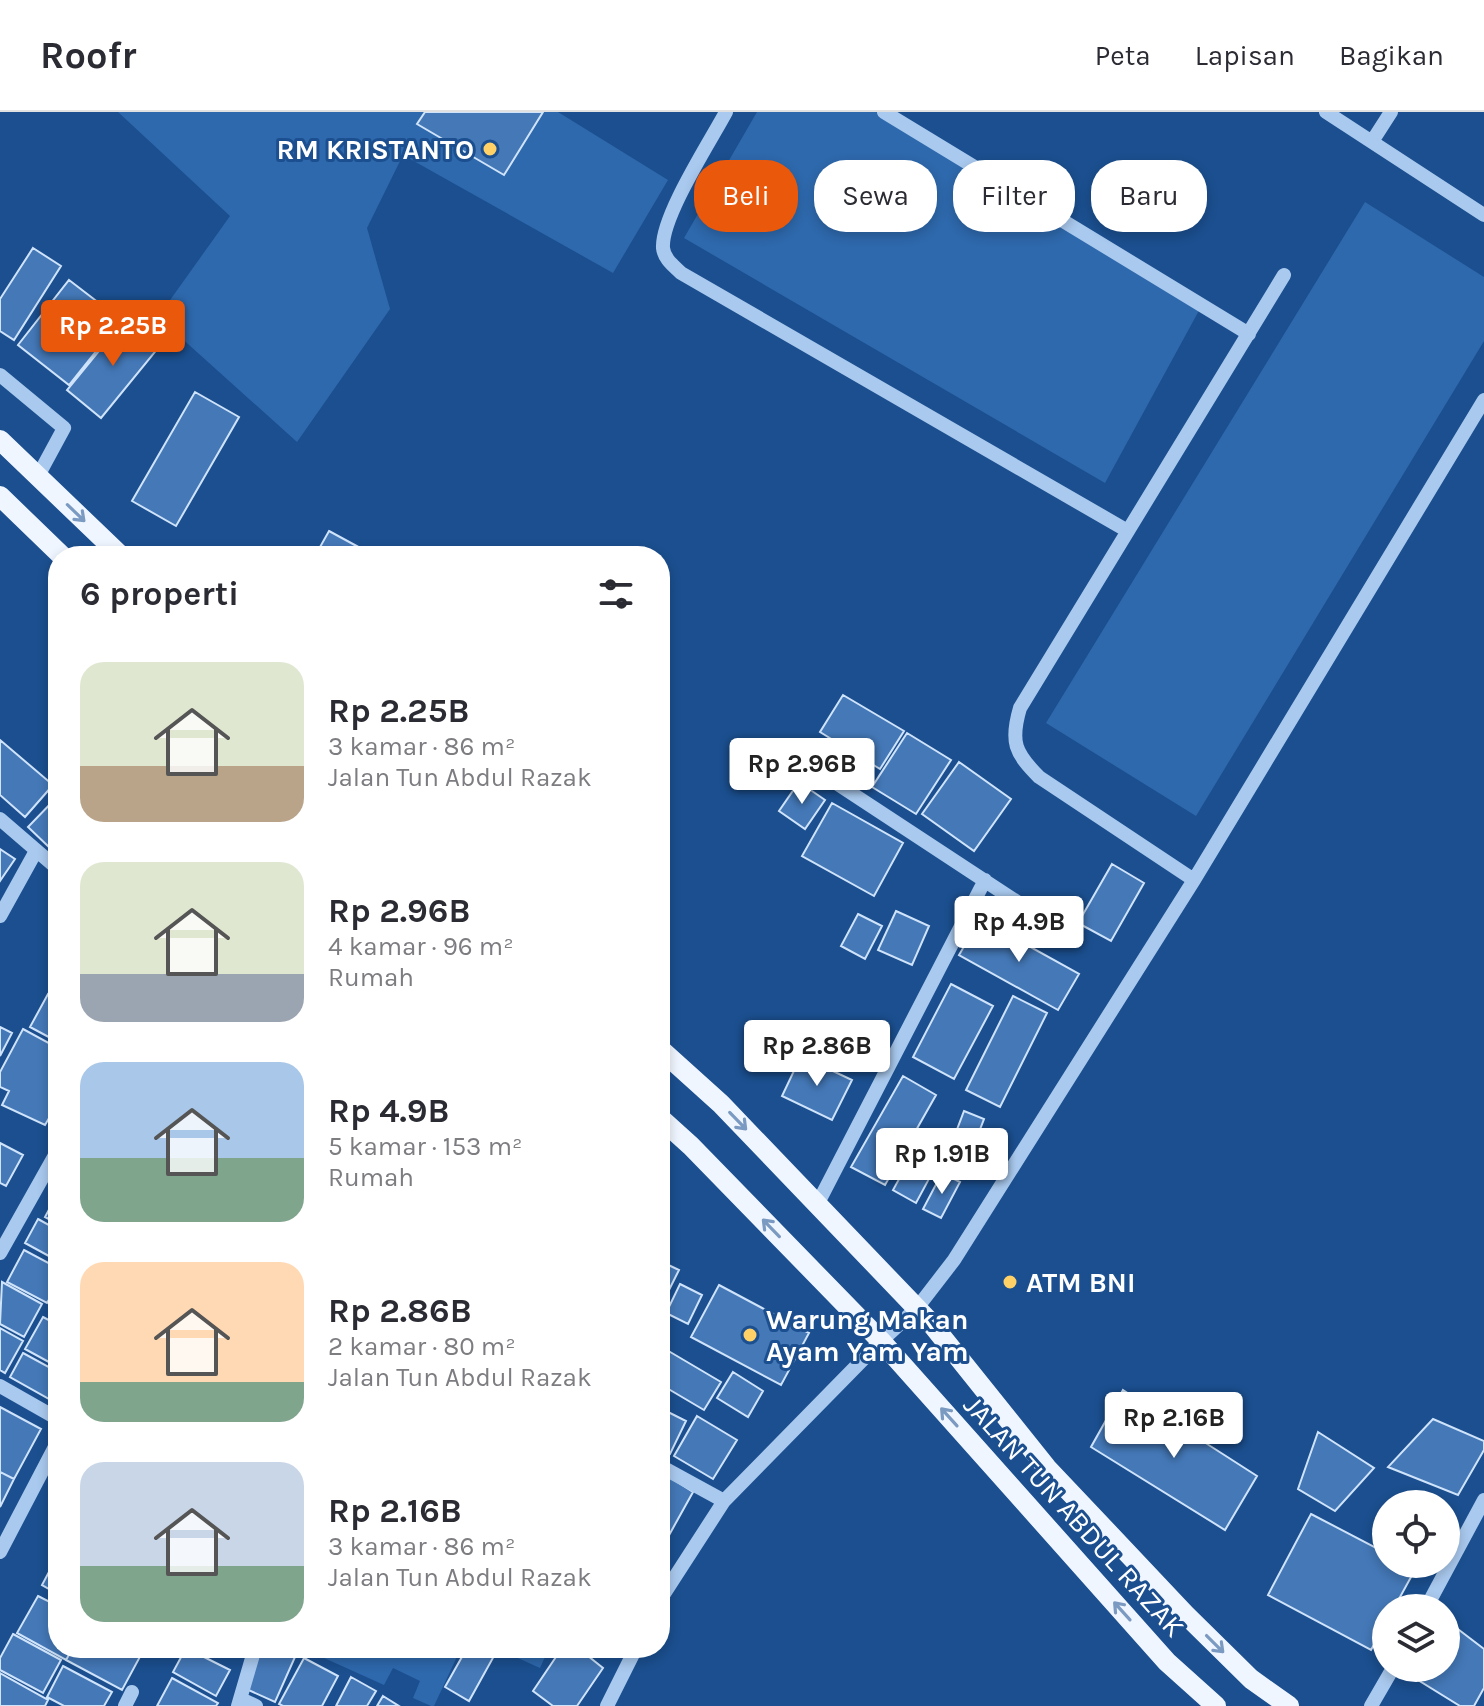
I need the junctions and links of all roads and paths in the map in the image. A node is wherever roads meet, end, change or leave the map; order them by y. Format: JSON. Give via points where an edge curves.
{"nodes":[{"id":1,"x":726,"y":112,"type":"edge"},
{"id":2,"x":884,"y":112,"type":"edge"},
{"id":3,"x":1326,"y":112,"type":"edge"},
{"id":4,"x":1391,"y":112,"type":"edge"},
{"id":5,"x":1373,"y":140,"type":"junction"},
{"id":6,"x":1484,"y":215,"type":"edge"},
{"id":7,"x":1284,"y":275,"type":"dead end"},
{"id":8,"x":1249,"y":334,"type":"junction"},
{"id":9,"x":0,"y":375,"type":"edge"},
{"id":10,"x":1484,"y":400,"type":"edge"},
{"id":11,"x":0,"y":440,"type":"edge"},
{"id":12,"x":38,"y":476,"type":"junction"},
{"id":13,"x":0,"y":496,"type":"edge"},
{"id":14,"x":1126,"y":530,"type":"junction"},
{"id":15,"x":52,"y":546,"type":"edge"},
{"id":16,"x":111,"y":546,"type":"edge"},
{"id":17,"x":833,"y":781,"type":"dead end"},
{"id":18,"x":0,"y":819,"type":"edge"},
{"id":19,"x":36,"y":851,"type":"junction"},
{"id":20,"x":48,"y":861,"type":"edge"},
{"id":21,"x":985,"y":880,"type":"junction"},
{"id":22,"x":1194,"y":880,"type":"junction"},
{"id":23,"x":0,"y":916,"type":"edge"},
{"id":24,"x":1075,"y":940,"type":"dead end"},
{"id":25,"x":670,"y":1058,"type":"edge"},
{"id":26,"x":670,"y":1127,"type":"edge"},
{"id":27,"x":48,"y":1168,"type":"edge"},
{"id":28,"x":818,"y":1203,"type":"junction"},
{"id":29,"x":0,"y":1253,"type":"edge"},
{"id":30,"x":917,"y":1308,"type":"junction"},
{"id":31,"x":881,"y":1341,"type":"junction"},
{"id":32,"x":0,"y":1386,"type":"edge"},
{"id":33,"x":48,"y":1413,"type":"edge"},
{"id":34,"x":48,"y":1460,"type":"edge"},
{"id":35,"x":670,"y":1471,"type":"edge"},
{"id":36,"x":1484,"y":1500,"type":"edge"},
{"id":37,"x":724,"y":1501,"type":"junction"},
{"id":38,"x":0,"y":1552,"type":"edge"},
{"id":39,"x":670,"y":1585,"type":"edge"},
{"id":40,"x":1434,"y":1594,"type":"edge"},
{"id":41,"x":252,"y":1658,"type":"edge"},
{"id":42,"x":631,"y":1658,"type":"edge"},
{"id":43,"x":1385,"y":1682,"type":"edge"},
{"id":44,"x":132,"y":1692,"type":"dead end"},
{"id":45,"x":240,"y":1702,"type":"edge"},
{"id":46,"x":125,"y":1706,"type":"edge"},
{"id":47,"x":256,"y":1706,"type":"edge"},
{"id":48,"x":607,"y":1706,"type":"edge"},
{"id":49,"x":1216,"y":1706,"type":"edge"},
{"id":50,"x":1289,"y":1706,"type":"edge"},
{"id":51,"x":1371,"y":1706,"type":"edge"}],
"edges":[{"from":1,"to":14,"type":"street","via":[[672,212],[663,243],[669,262]]},
{"from":2,"to":8,"type":"street"},
{"from":3,"to":5,"type":"street"},
{"from":4,"to":5,"type":"street"},
{"from":5,"to":6,"type":"street"},
{"from":7,"to":8,"type":"street"},
{"from":8,"to":14,"type":"street"},
{"from":9,"to":12,"type":"street","via":[[64,428]]},
{"from":10,"to":22,"type":"street"},
{"from":11,"to":12,"type":"main road"},
{"from":12,"to":16,"type":"main road","one_way":true},
{"from":13,"to":15,"type":"main road"},
{"from":14,"to":22,"type":"street","via":[[1020,708],[1015,741],[1020,758],[1039,777]]},
{"from":17,"to":21,"type":"street"},
{"from":18,"to":19,"type":"street"},
{"from":19,"to":20,"type":"street"},
{"from":19,"to":23,"type":"street"},
{"from":21,"to":24,"type":"street"},
{"from":21,"to":28,"type":"street"},
{"from":22,"to":30,"type":"street","via":[[954,1260]]},
{"from":25,"to":28,"type":"main road","name":"JALAN TUN ABDUL RAZAK","one_way":true},
{"from":31,"to":26,"type":"main road","name":"JALAN TUN ABDUL RAZAK","one_way":true},
{"from":27,"to":29,"type":"street"},
{"from":28,"to":30,"type":"main road","name":"JALAN TUN ABDUL RAZAK"},
{"from":30,"to":31,"type":"street"},
{"from":30,"to":50,"type":"main road","name":"JALAN TUN ABDUL RAZAK","one_way":true,"via":[[1047,1468],[1229,1658]]},
{"from":31,"to":37,"type":"street"},
{"from":49,"to":31,"type":"main road","name":"JALAN TUN ABDUL RAZAK","one_way":true,"via":[[1167,1662]]},
{"from":32,"to":33,"type":"street"},
{"from":34,"to":38,"type":"street"},
{"from":35,"to":37,"type":"street"},
{"from":36,"to":40,"type":"street"},
{"from":37,"to":39,"type":"street"},
{"from":41,"to":45,"type":"street"},
{"from":42,"to":48,"type":"street"},
{"from":43,"to":51,"type":"street"},
{"from":44,"to":46,"type":"street"},
{"from":45,"to":47,"type":"street"}]}
